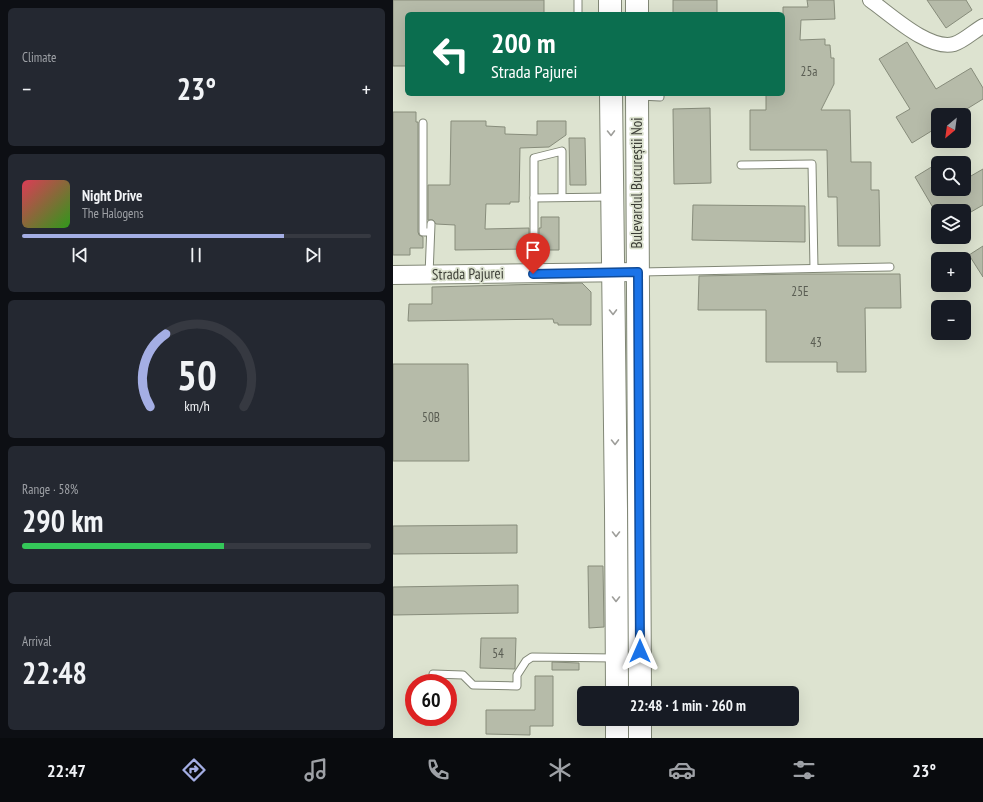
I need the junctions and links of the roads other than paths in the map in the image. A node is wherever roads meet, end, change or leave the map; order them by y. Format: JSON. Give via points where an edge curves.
{"nodes":[{"id":1,"x":578,"y":0,"type":"edge"},
{"id":2,"x":610,"y":0,"type":"edge"},
{"id":3,"x":637,"y":0,"type":"edge"},
{"id":4,"x":870,"y":0,"type":"edge"},
{"id":5,"x":578,"y":12,"type":"edge"},
{"id":6,"x":610,"y":12,"type":"edge"},
{"id":7,"x":637,"y":12,"type":"edge"},
{"id":8,"x":983,"y":26,"type":"edge"},
{"id":9,"x":611,"y":96,"type":"edge"},
{"id":10,"x":637,"y":96,"type":"edge"},
{"id":11,"x":648,"y":96,"type":"edge"},
{"id":12,"x":660,"y":96,"type":"edge"},
{"id":13,"x":423,"y":123,"type":"dead end"},
{"id":14,"x":741,"y":165,"type":"dead end"},
{"id":15,"x":612,"y":197,"type":"junction"},
{"id":16,"x":534,"y":198,"type":"junction"},
{"id":17,"x":562,"y":198,"type":"junction"},
{"id":18,"x":431,"y":224,"type":"dead end"},
{"id":19,"x":431,"y":232,"type":"junction"},
{"id":20,"x":890,"y":267,"type":"dead end"},
{"id":21,"x":814,"y":268,"type":"junction"},
{"id":22,"x":638,"y":272,"type":"junction"},
{"id":23,"x":613,"y":273,"type":"junction"},
{"id":24,"x":533,"y":274,"type":"junction"},
{"id":25,"x":393,"y":275,"type":"edge"},
{"id":26,"x":429,"y":275,"type":"junction"},
{"id":27,"x":616,"y":509,"type":"junction"},
{"id":28,"x":639,"y":512,"type":"junction"},
{"id":29,"x":617,"y":658,"type":"junction"},
{"id":30,"x":457,"y":675,"type":"edge"},
{"id":31,"x":617,"y":686,"type":"edge"},
{"id":32,"x":640,"y":686,"type":"edge"},
{"id":33,"x":617,"y":726,"type":"edge"},
{"id":34,"x":640,"y":726,"type":"edge"},
{"id":35,"x":617,"y":738,"type":"edge"},
{"id":36,"x":640,"y":738,"type":"edge"}],
"edges":[{"from":1,"to":5,"type":"lane"},
{"from":2,"to":6,"type":"main road"},
{"from":3,"to":7,"type":"main road"},
{"from":4,"to":8,"type":"street","via":[[931,42],[955,44]]},
{"from":9,"to":15,"type":"main road","name":"Bulevardul Bucureștii Noi","one_way":true},
{"from":10,"to":22,"type":"main road","name":"Bulevardul Bucureștii Noi"},
{"from":11,"to":12,"type":"lane"},
{"from":13,"to":19,"type":"lane","via":[[423,232]]},
{"from":14,"to":21,"type":"lane","via":[[812,164]]},
{"from":15,"to":17,"type":"lane"},
{"from":15,"to":23,"type":"main road","name":"Bulevardul Bucureștii Noi"},
{"from":16,"to":17,"type":"lane"},
{"from":16,"to":17,"type":"lane","via":[[534,158],[562,151]]},
{"from":16,"to":24,"type":"lane"},
{"from":18,"to":19,"type":"lane"},
{"from":19,"to":26,"type":"lane"},
{"from":20,"to":21,"type":"lane"},
{"from":21,"to":22,"type":"lane"},
{"from":22,"to":23,"type":"street","name":"Strada Pajurei"},
{"from":22,"to":28,"type":"main road","name":"Bulevardul Bucureștii Noi"},
{"from":23,"to":24,"type":"street","name":"Strada Pajurei"},
{"from":23,"to":27,"type":"main road","name":"Bulevardul Bucureștii Noi","one_way":true},
{"from":24,"to":26,"type":"street","name":"Strada Pajurei"},
{"from":25,"to":26,"type":"street","name":"Strada Pajurei"},
{"from":27,"to":28,"type":"main road"},
{"from":27,"to":29,"type":"main road","name":"Bulevardul Bucureștii Noi","one_way":true},
{"from":28,"to":32,"type":"main road","name":"Bulevardul Bucureștii Noi"},
{"from":29,"to":30,"type":"lane","via":[[532,657],[526,661],[517,675],[517,686],[473,685],[463,675]]},
{"from":29,"to":31,"type":"main road","name":"Bulevardul Bucureștii Noi"},
{"from":33,"to":35,"type":"main road"},
{"from":34,"to":36,"type":"main road"}]}
